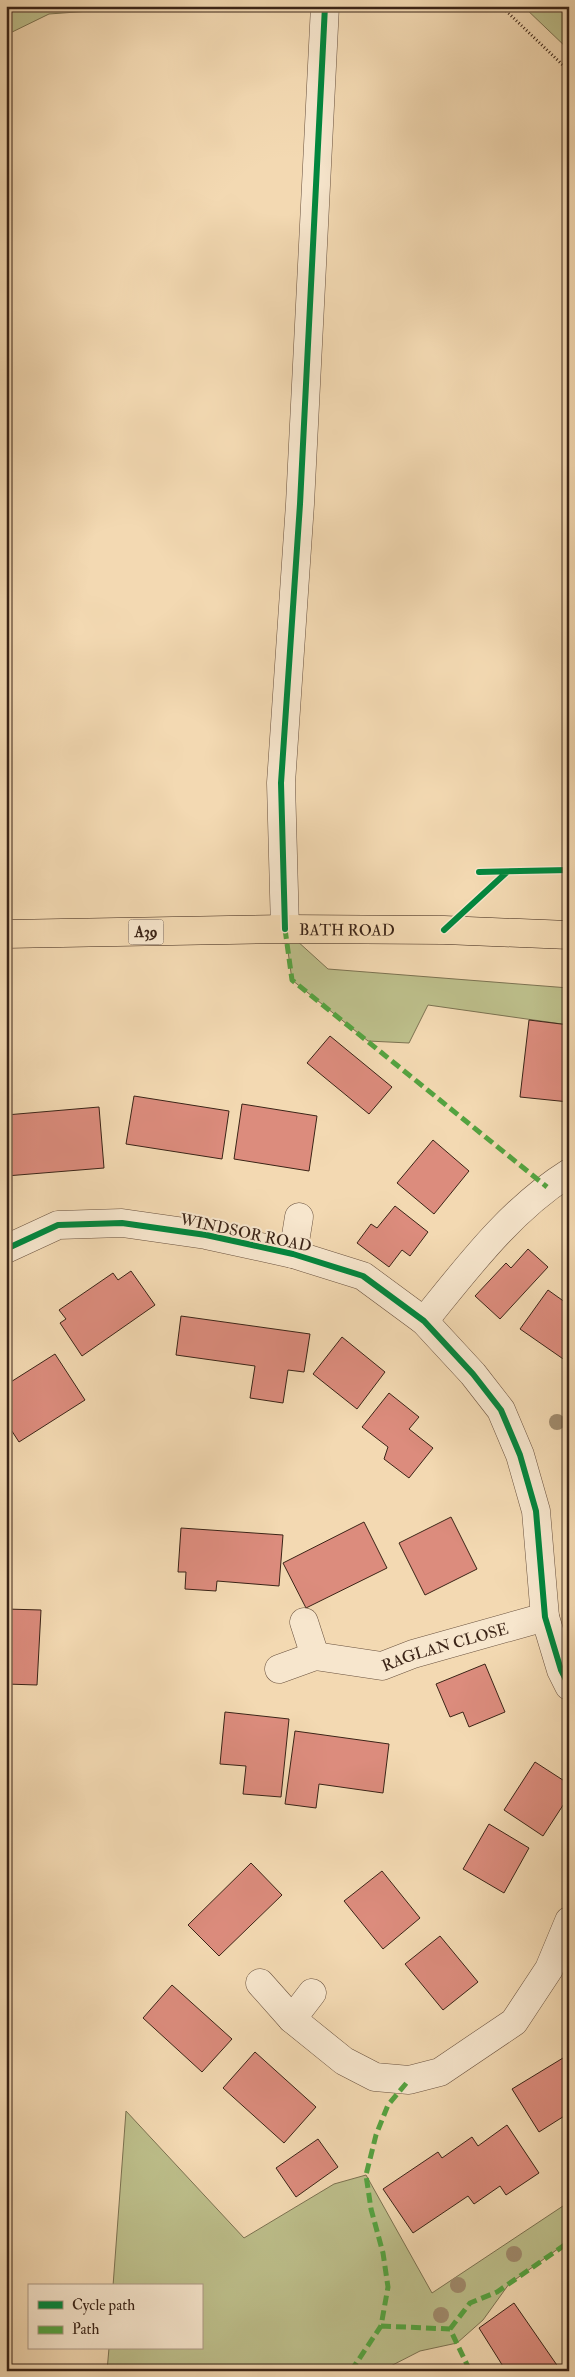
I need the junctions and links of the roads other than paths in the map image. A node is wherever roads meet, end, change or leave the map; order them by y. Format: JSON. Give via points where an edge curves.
{"nodes":[{"id":1,"x":325,"y":6,"type":"edge"},
{"id":2,"x":285,"y":930,"type":"junction"},
{"id":3,"x":6,"y":934,"type":"edge"},
{"id":4,"x":569,"y":935,"type":"edge"},
{"id":5,"x":569,"y":1174,"type":"edge"},
{"id":6,"x":299,"y":1217,"type":"dead end"},
{"id":7,"x":6,"y":1249,"type":"edge"},
{"id":8,"x":293,"y":1254,"type":"junction"},
{"id":9,"x":424,"y":1321,"type":"junction"},
{"id":10,"x":545,"y":1617,"type":"junction"},
{"id":11,"x":304,"y":1622,"type":"dead end"},
{"id":12,"x":315,"y":1656,"type":"junction"},
{"id":13,"x":279,"y":1669,"type":"dead end"},
{"id":14,"x":569,"y":1686,"type":"edge"},
{"id":15,"x":569,"y":1921,"type":"edge"},
{"id":16,"x":260,"y":1983,"type":"dead end"},
{"id":17,"x":312,"y":1993,"type":"dead end"},
{"id":18,"x":292,"y":2019,"type":"junction"}],
"edges":[{"from":1,"to":2,"type":"street","via":[[300,504],[281,783]]},
{"from":2,"to":3,"type":"main road","name":"BATH ROAD","number":"A39"},
{"from":2,"to":4,"type":"main road","name":"BATH ROAD","number":"A39","via":[[444,930]]},
{"from":5,"to":9,"type":"street","via":[[547,1187],[487,1243]]},
{"from":6,"to":8,"type":"street","name":"WINDSOR ROAD"},
{"from":7,"to":8,"type":"street","name":"WINDSOR ROAD","via":[[58,1225],[122,1223],[206,1235]]},
{"from":8,"to":9,"type":"street","name":"WINDSOR ROAD","via":[[363,1276]]},
{"from":9,"to":10,"type":"street","name":"WINDSOR ROAD","via":[[501,1410],[520,1455],[536,1511]]},
{"from":10,"to":12,"type":"street","name":"RAGLAN CLOSE","via":[[413,1654],[382,1666]]},
{"from":10,"to":14,"type":"street","name":"WINDSOR ROAD"},
{"from":11,"to":12,"type":"street"},
{"from":12,"to":13,"type":"street","name":"RAGLAN CLOSE"},
{"from":15,"to":18,"type":"street","via":[[549,1969],[514,2022],[440,2072],[410,2080],[375,2077],[344,2061]]},
{"from":16,"to":18,"type":"street"},
{"from":17,"to":18,"type":"street"}]}
